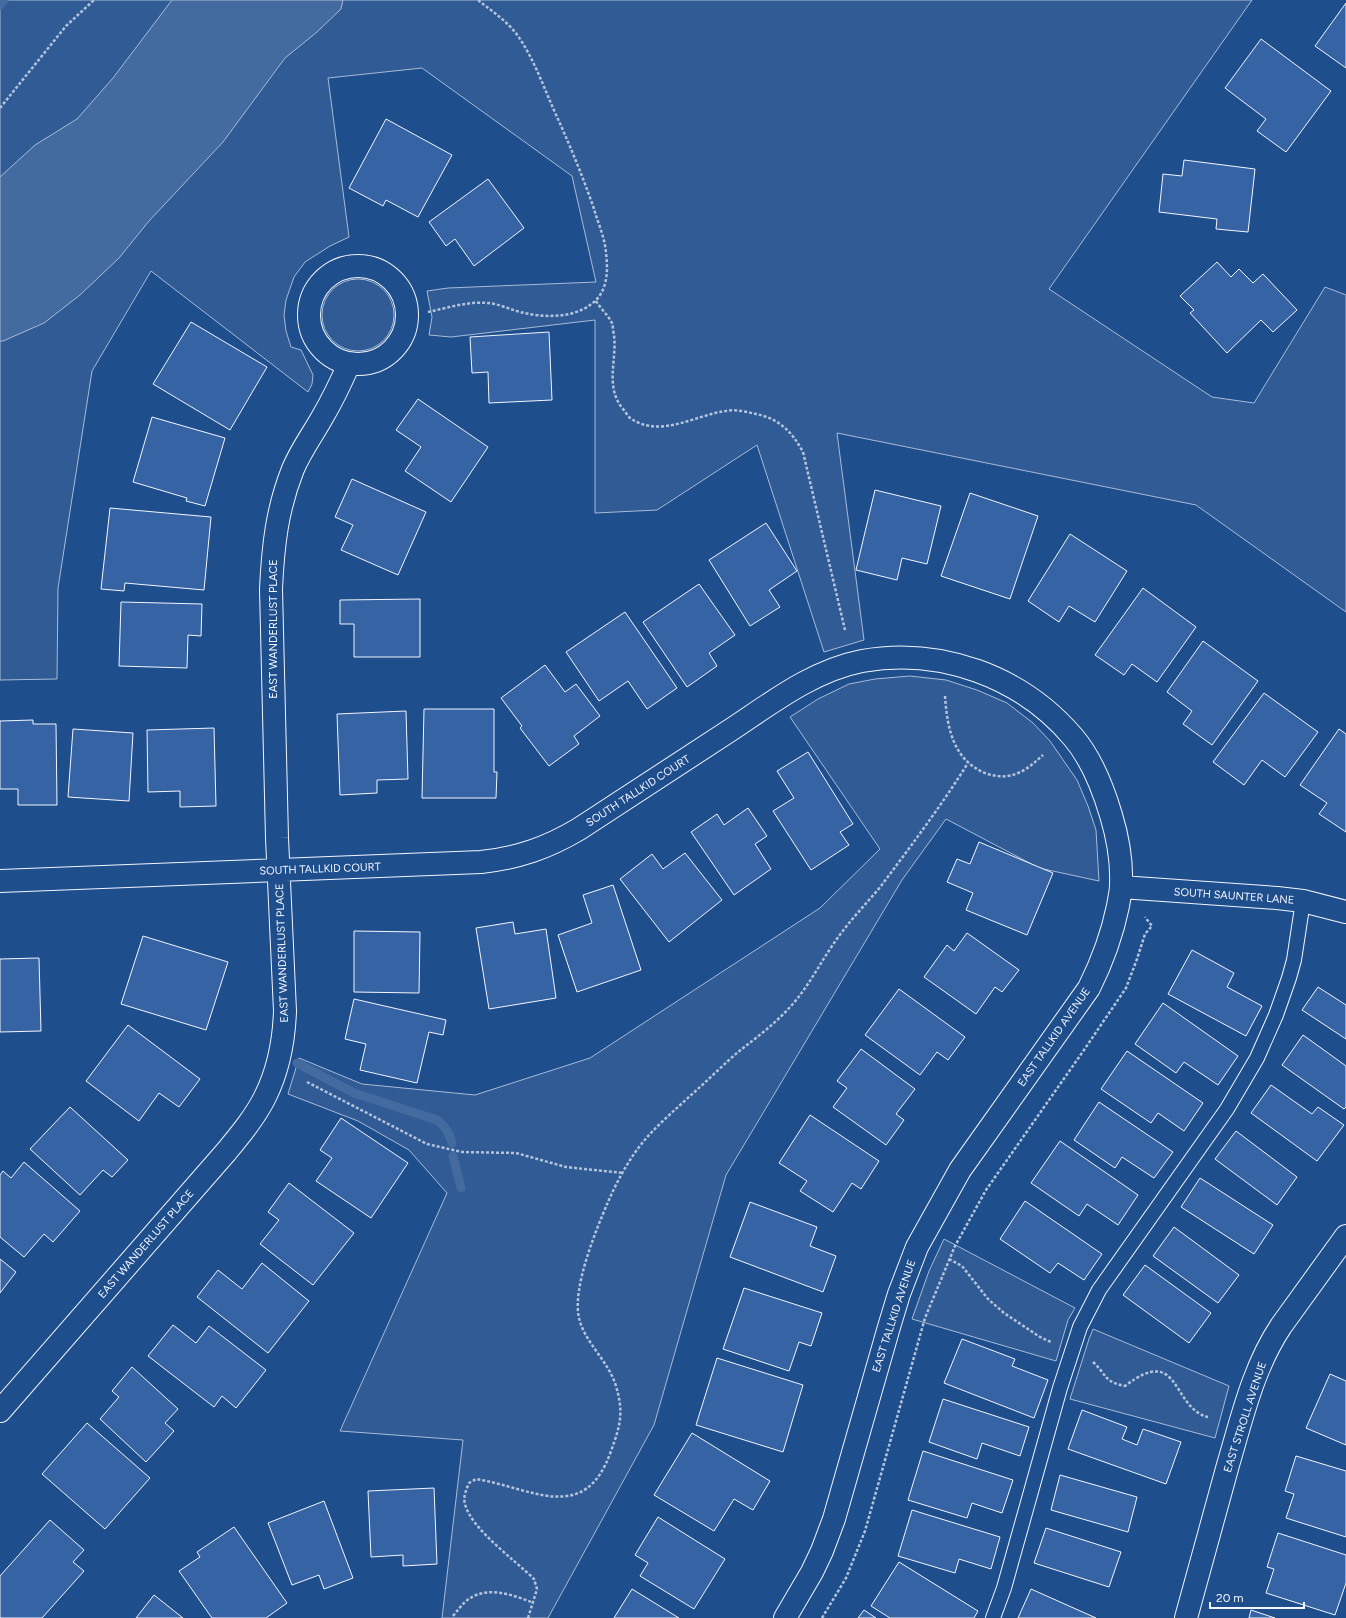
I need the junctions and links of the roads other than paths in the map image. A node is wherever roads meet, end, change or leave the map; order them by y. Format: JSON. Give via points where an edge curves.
{"nodes":[{"id":1,"x":349,"y":364,"type":"junction"},
{"id":2,"x":279,"y":870,"type":"junction"},
{"id":3,"x":0,"y":881,"type":"edge"},
{"id":4,"x":1121,"y":887,"type":"junction"},
{"id":5,"x":1303,"y":901,"type":"junction"},
{"id":6,"x":1346,"y":912,"type":"edge"},
{"id":7,"x":1346,"y":1236,"type":"edge"},
{"id":8,"x":0,"y":1411,"type":"edge"},
{"id":9,"x":785,"y":1618,"type":"edge"},
{"id":10,"x":993,"y":1618,"type":"edge"},
{"id":11,"x":1186,"y":1618,"type":"edge"}],
"edges":[{"from":1,"to":1,"type":"street","via":[[366,364],[382,359],[395,349],[404,334],[408,318],[406,302],[399,287],[387,275],[372,268],[340,268],[326,277],[316,289],[310,304],[308,320],[312,336],[334,359]]},
{"from":1,"to":2,"type":"street","name":"EAST WANDERLUST PLACE","via":[[336,393],[293,469],[277,522],[271,588]]},
{"from":2,"to":3,"type":"street","name":"SOUTH TALLKID COURT"},
{"from":2,"to":4,"type":"street","name":"SOUTH TALLKID COURT","via":[[481,862],[534,852],[579,829],[814,677],[861,661],[924,658],[982,672],[1005,682],[1055,718],[1073,738],[1085,753],[1106,799],[1121,861]]},
{"from":2,"to":8,"type":"street","name":"EAST WANDERLUST PLACE","via":[[284,1029],[275,1073],[265,1097],[226,1152]]},
{"from":4,"to":5,"type":"street","name":"SOUTH SAUNTER LANE"},
{"from":4,"to":9,"type":"street","name":"EAST TALLKID AVENUE","via":[[1106,949],[1089,988],[960,1170],[917,1247],[899,1294],[832,1525],[812,1572]]},
{"from":5,"to":6,"type":"street","name":"SOUTH SAUNTER LANE"},
{"from":5,"to":10,"type":"lane","via":[[1289,978],[1257,1058],[1227,1109],[1099,1290],[1080,1327]]},
{"from":7,"to":11,"type":"street","name":"EAST STROLL AVENUE","via":[[1281,1326],[1260,1366],[1237,1434]]}]}
